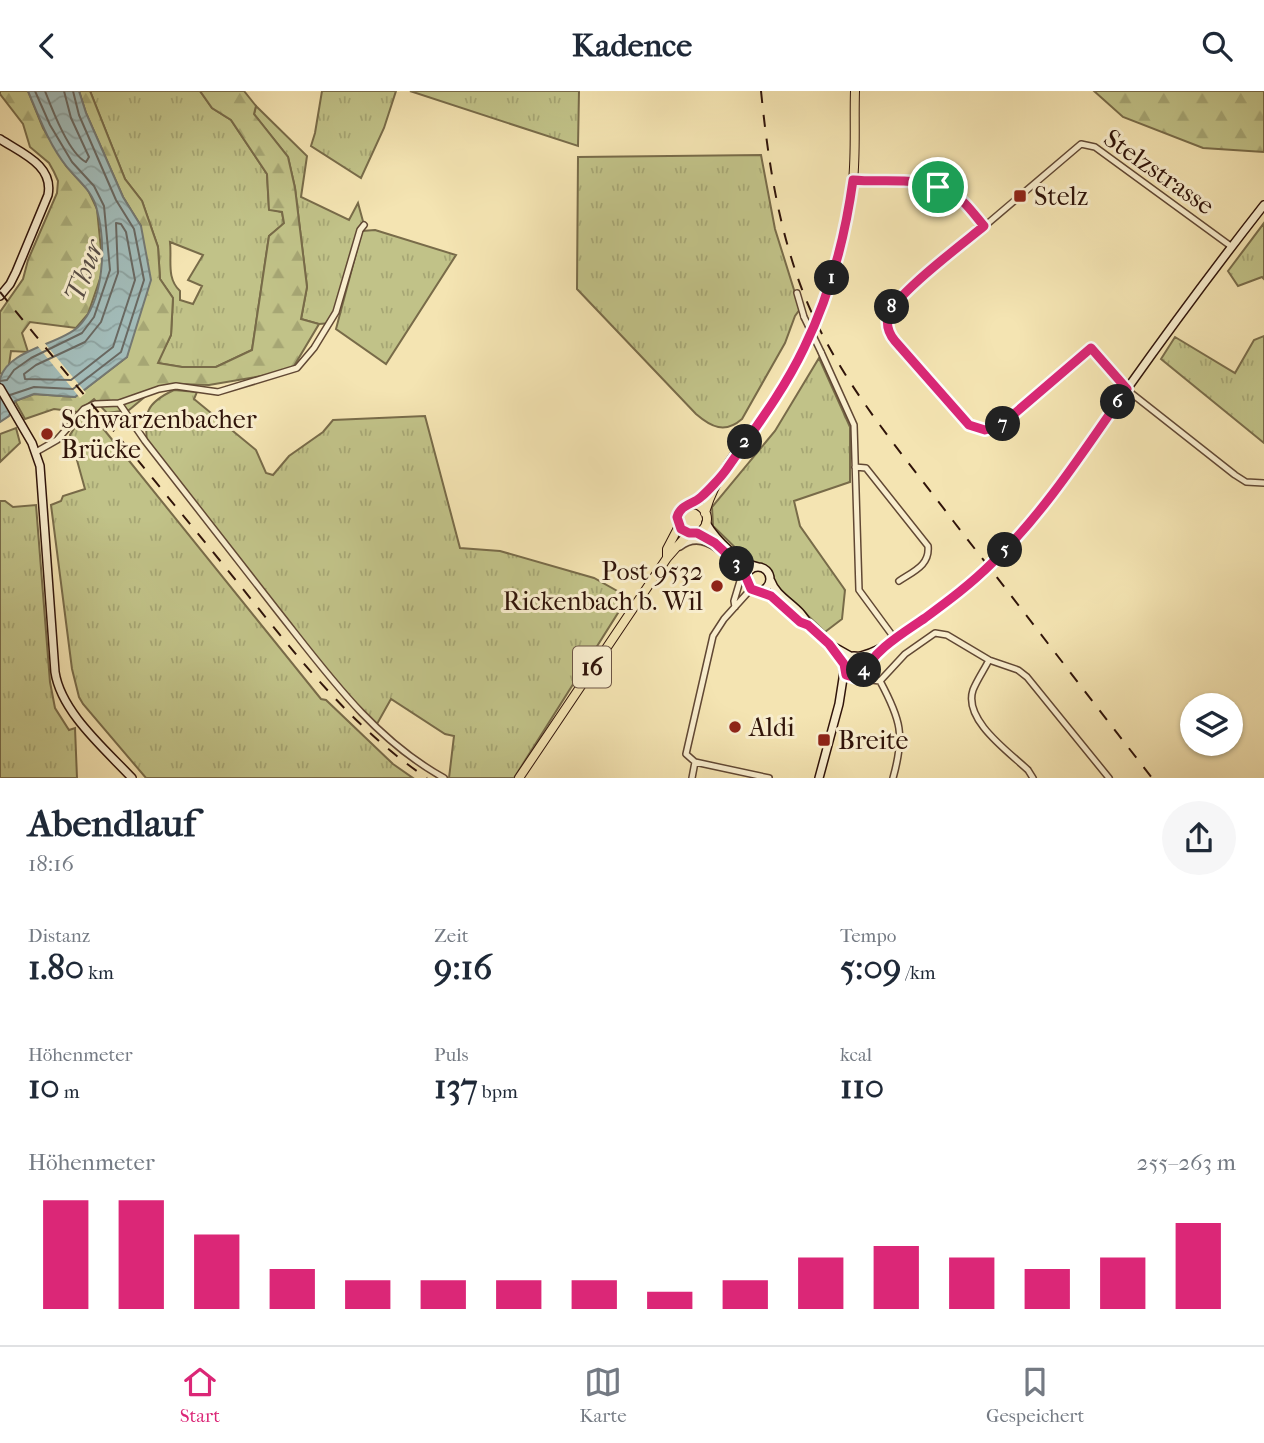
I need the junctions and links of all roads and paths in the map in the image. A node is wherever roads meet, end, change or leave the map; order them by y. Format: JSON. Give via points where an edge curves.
{"nodes":[{"id":1,"x":855,"y":91,"type":"edge"},
{"id":2,"x":0,"y":139,"type":"edge"},
{"id":3,"x":853,"y":180,"type":"junction"},
{"id":4,"x":1264,"y":205,"type":"edge"},
{"id":5,"x":364,"y":225,"type":"dead end"},
{"id":6,"x":984,"y":226,"type":"junction"},
{"id":7,"x":1232,"y":247,"type":"junction"},
{"id":8,"x":797,"y":293,"type":"dead end"},
{"id":9,"x":0,"y":296,"type":"edge"},
{"id":10,"x":0,"y":389,"type":"edge"},
{"id":11,"x":1127,"y":389,"type":"junction"},
{"id":12,"x":120,"y":403,"type":"junction"},
{"id":13,"x":36,"y":452,"type":"junction"},
{"id":14,"x":855,"y":467,"type":"junction"},
{"id":15,"x":721,"y":477,"type":"junction"},
{"id":16,"x":1264,"y":483,"type":"edge"},
{"id":17,"x":688,"y":504,"type":"junction"},
{"id":18,"x":705,"y":513,"type":"junction"},
{"id":19,"x":706,"y":523,"type":"junction"},
{"id":20,"x":679,"y":526,"type":"junction"},
{"id":21,"x":693,"y":533,"type":"junction"},
{"id":22,"x":667,"y":558,"type":"junction"},
{"id":23,"x":759,"y":567,"type":"junction"},
{"id":24,"x":746,"y":579,"type":"junction"},
{"id":25,"x":770,"y":580,"type":"junction"},
{"id":26,"x":899,"y":581,"type":"dead end"},
{"id":27,"x":754,"y":590,"type":"junction"},
{"id":28,"x":735,"y":608,"type":"junction"},
{"id":29,"x":808,"y":625,"type":"junction"},
{"id":30,"x":895,"y":639,"type":"junction"},
{"id":31,"x":829,"y":644,"type":"junction"},
{"id":32,"x":885,"y":646,"type":"junction"},
{"id":33,"x":853,"y":657,"type":"junction"},
{"id":34,"x":989,"y":660,"type":"junction"},
{"id":35,"x":844,"y":668,"type":"junction"},
{"id":36,"x":861,"y":673,"type":"junction"},
{"id":37,"x":880,"y":681,"type":"junction"},
{"id":38,"x":839,"y":704,"type":"junction"},
{"id":39,"x":695,"y":762,"type":"junction"},
{"id":40,"x":132,"y":778,"type":"edge"},
{"id":41,"x":444,"y":778,"type":"edge"},
{"id":42,"x":519,"y":778,"type":"edge"},
{"id":43,"x":692,"y":778,"type":"edge"},
{"id":44,"x":769,"y":778,"type":"edge"},
{"id":45,"x":819,"y":778,"type":"edge"},
{"id":46,"x":893,"y":778,"type":"edge"},
{"id":47,"x":1033,"y":778,"type":"edge"},
{"id":48,"x":1109,"y":778,"type":"edge"}],
"edges":[{"from":1,"to":3,"type":"main road"},
{"from":2,"to":9,"type":"main road","via":[[42,167],[50,185],[16,272]]},
{"from":3,"to":6,"type":"street","via":[[938,187],[959,199]]},
{"from":3,"to":15,"type":"main road","via":[[846,227],[821,311],[789,376]]},
{"from":4,"to":7,"type":"main road"},
{"from":5,"to":12,"type":"street","via":[[331,323],[297,368],[218,391],[176,386]]},
{"from":6,"to":7,"type":"street","name":"Stelzstrasse","via":[[1074,148],[1088,144]]},
{"from":6,"to":11,"type":"street","via":[[892,307],[889,333],[906,354],[978,430],[1000,426],[1091,348]]},
{"from":7,"to":11,"type":"main road"},
{"from":8,"to":14,"type":"street","bridge":true,"via":[[854,425]]},
{"from":10,"to":13,"type":"main road"},
{"from":11,"to":16,"type":"street","via":[[1235,475],[1247,482]]},
{"from":11,"to":30,"type":"main road","via":[[1049,498],[992,563]]},
{"from":12,"to":13,"type":"street","via":[[84,409],[63,435]]},
{"from":12,"to":41,"type":"street","via":[[339,688],[382,735]]},
{"from":13,"to":40,"type":"main road","via":[[59,691]]},
{"from":14,"to":26,"type":"street","via":[[866,468],[928,546],[924,564]]},
{"from":14,"to":30,"type":"street","via":[[859,590]]},
{"from":15,"to":17,"type":"main road"},
{"from":15,"to":18,"type":"main road"},
{"from":17,"to":18,"type":"main road","via":[[698,505]]},
{"from":17,"to":20,"type":"main road","via":[[678,512]]},
{"from":18,"to":19,"type":"main road"},
{"from":19,"to":21,"type":"main road"},
{"from":19,"to":23,"type":"main road","via":[[743,560]]},
{"from":20,"to":21,"type":"main road"},
{"from":20,"to":22,"type":"main road","number":"16"},
{"from":21,"to":22,"type":"main road","number":"16"},
{"from":21,"to":24,"type":"main road","via":[[715,543],[742,568]]},
{"from":22,"to":28,"type":"street","via":[[691,541],[702,540],[714,547],[737,571],[740,581]]},
{"from":22,"to":42,"type":"main road","number":"16"},
{"from":23,"to":24,"type":"main road","via":[[749,571]]},
{"from":23,"to":25,"type":"main road","via":[[768,572]]},
{"from":24,"to":27,"type":"main road"},
{"from":25,"to":27,"type":"main road","via":[[765,589]]},
{"from":25,"to":29,"type":"main road"},
{"from":27,"to":28,"type":"street"},
{"from":27,"to":29,"type":"main road","via":[[771,596]]},
{"from":28,"to":39,"type":"street","via":[[709,646],[686,754]]},
{"from":29,"to":31,"type":"main road"},
{"from":30,"to":32,"type":"main road"},
{"from":31,"to":33,"type":"main road"},
{"from":31,"to":35,"type":"main road"},
{"from":32,"to":33,"type":"main road"},
{"from":32,"to":36,"type":"main road"},
{"from":33,"to":35,"type":"main road"},
{"from":33,"to":36,"type":"main road","via":[[863,661]]},
{"from":34,"to":37,"type":"street","via":[[947,635],[934,633]]},
{"from":34,"to":47,"type":"street","via":[[973,690],[973,709],[981,725]]},
{"from":34,"to":48,"type":"street","via":[[1027,677]]},
{"from":35,"to":36,"type":"main road","via":[[849,677]]},
{"from":35,"to":38,"type":"main road"},
{"from":36,"to":37,"type":"street"},
{"from":36,"to":38,"type":"main road"},
{"from":37,"to":46,"type":"street","via":[[901,734]]},
{"from":38,"to":45,"type":"main road"},
{"from":39,"to":43,"type":"street"},
{"from":39,"to":44,"type":"street"}]}
